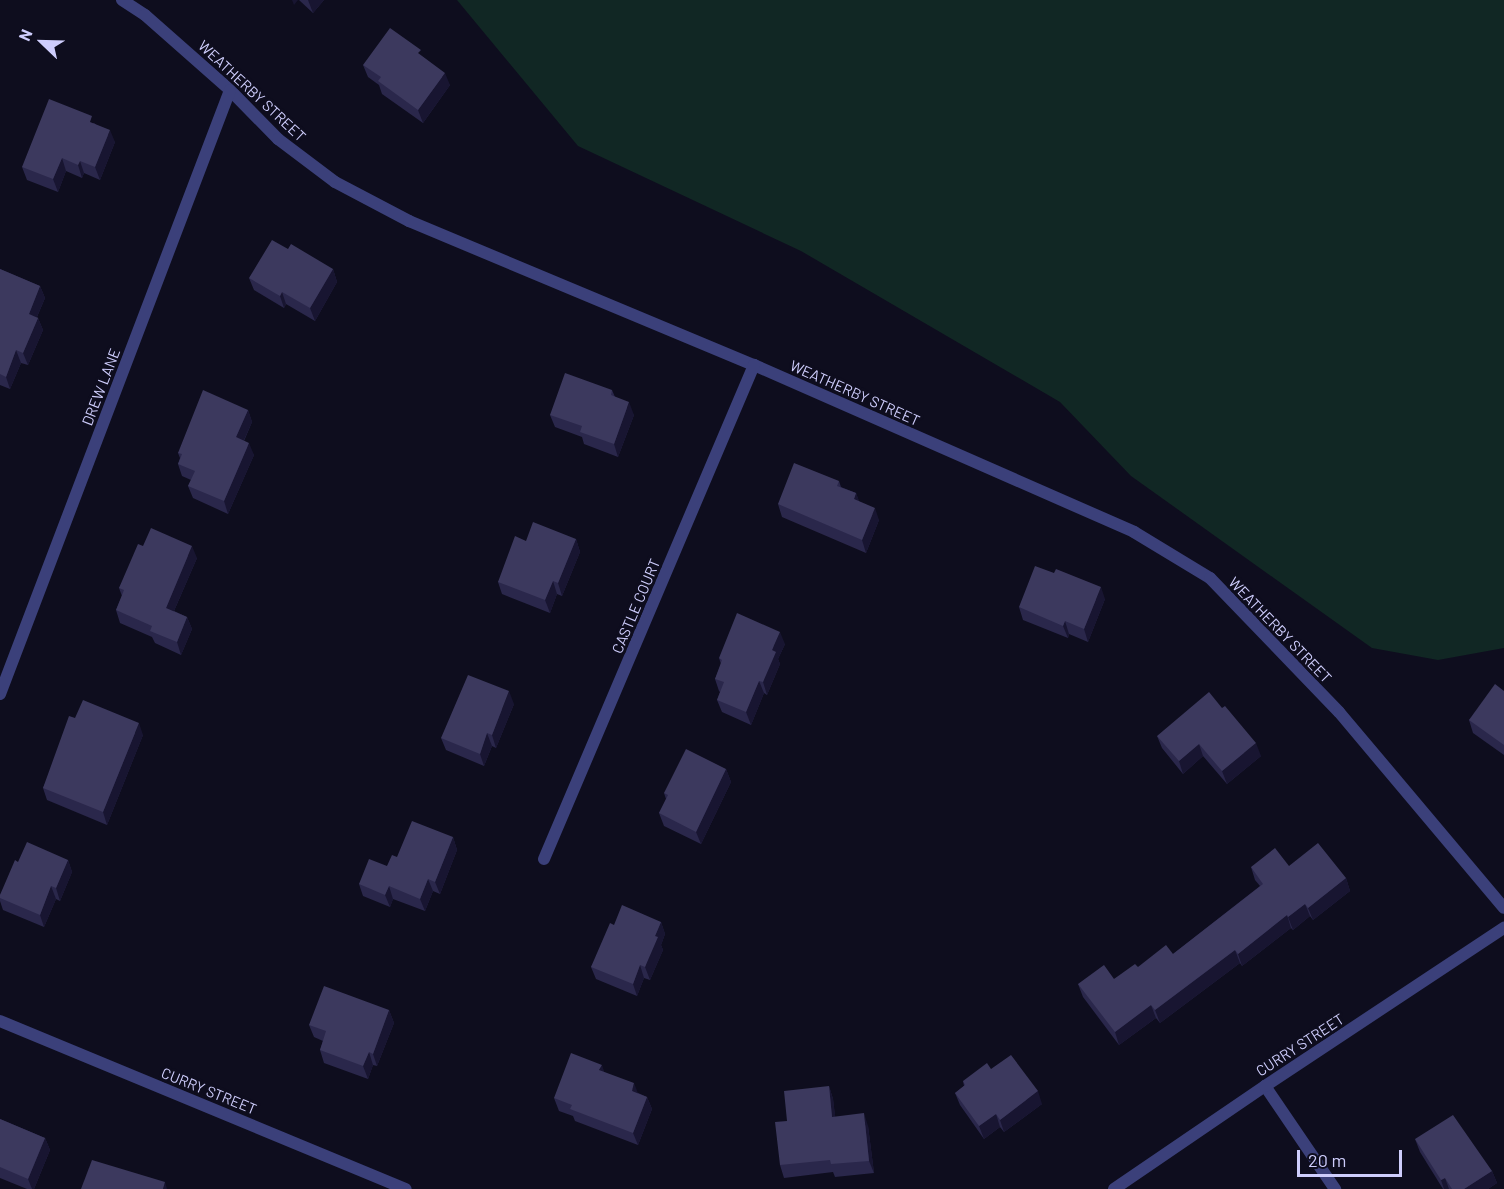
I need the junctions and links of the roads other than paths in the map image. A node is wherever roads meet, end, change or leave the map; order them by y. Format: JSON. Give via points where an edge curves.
{"nodes":[{"id":1,"x":122,"y":0,"type":"edge"},
{"id":2,"x":230,"y":90,"type":"junction"},
{"id":3,"x":754,"y":365,"type":"junction"},
{"id":4,"x":0,"y":694,"type":"edge"},
{"id":5,"x":544,"y":860,"type":"dead end"},
{"id":6,"x":1504,"y":908,"type":"edge"},
{"id":7,"x":1504,"y":928,"type":"edge"},
{"id":8,"x":0,"y":1021,"type":"edge"},
{"id":9,"x":1265,"y":1086,"type":"junction"},
{"id":10,"x":406,"y":1189,"type":"edge"},
{"id":11,"x":1114,"y":1189,"type":"edge"},
{"id":12,"x":1335,"y":1189,"type":"edge"}],
"edges":[{"from":1,"to":2,"type":"street","name":"WEATHERBY STREET","via":[[145,15]]},
{"from":2,"to":3,"type":"street","name":"WEATHERBY STREET","via":[[278,139],[335,182],[409,221]]},
{"from":2,"to":4,"type":"street","name":"DREW LANE"},
{"from":3,"to":5,"type":"street","name":"CASTLE COURT"},
{"from":3,"to":6,"type":"street","name":"WEATHERBY STREET","via":[[1134,532],[1210,578],[1339,712]]},
{"from":7,"to":9,"type":"street","name":"CURRY STREET"},
{"from":8,"to":10,"type":"street","name":"CURRY STREET"},
{"from":9,"to":11,"type":"street","name":"CURRY STREET"},
{"from":9,"to":12,"type":"street"}]}
